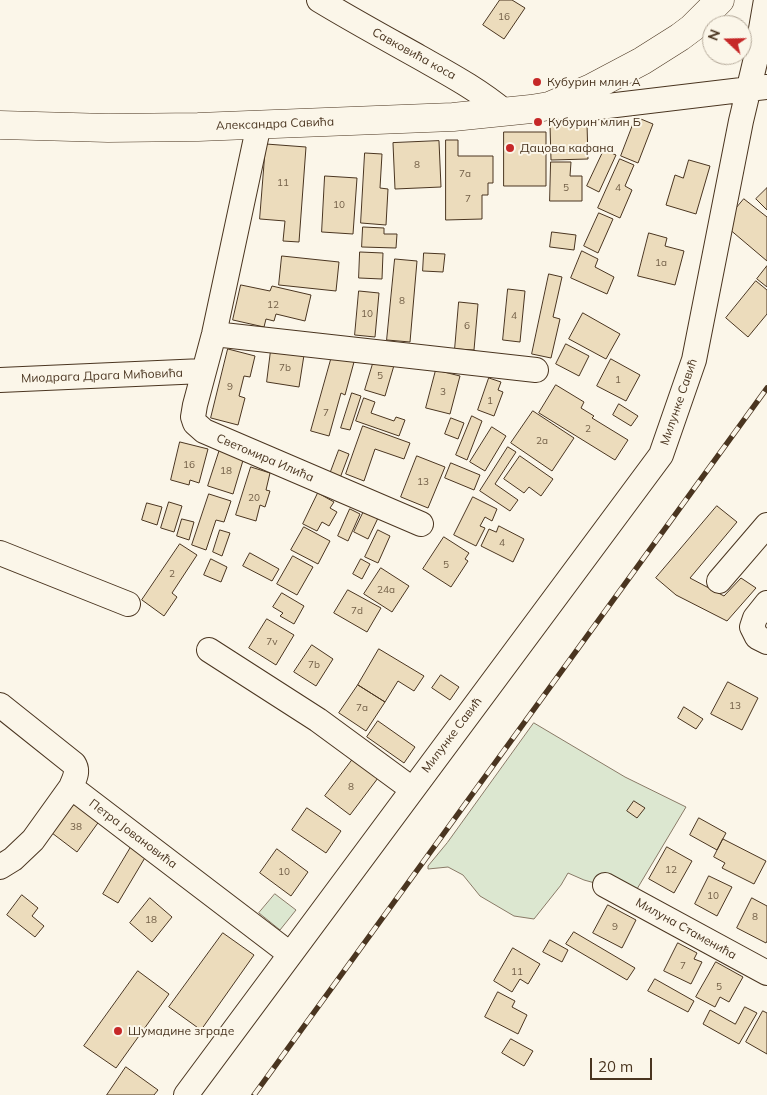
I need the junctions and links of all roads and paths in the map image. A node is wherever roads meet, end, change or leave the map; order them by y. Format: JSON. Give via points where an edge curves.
{"nodes":[{"id":1,"x":319,"y":0,"type":"edge"},
{"id":2,"x":720,"y":0,"type":"edge"},
{"id":3,"x":766,"y":0,"type":"edge"},
{"id":4,"x":757,"y":88,"type":"edge"},
{"id":5,"x":549,"y":106,"type":"junction"},
{"id":6,"x":505,"y":112,"type":"junction"},
{"id":7,"x":259,"y":124,"type":"junction"},
{"id":8,"x":0,"y":125,"type":"edge"},
{"id":9,"x":214,"y":334,"type":"junction"},
{"id":10,"x":536,"y":370,"type":"dead end"},
{"id":11,"x":203,"y":372,"type":"junction"},
{"id":12,"x":0,"y":380,"type":"edge"},
{"id":13,"x":421,"y":524,"type":"dead end"},
{"id":14,"x":767,"y":524,"type":"edge"},
{"id":15,"x":0,"y":553,"type":"edge"},
{"id":16,"x":719,"y":581,"type":"dead end"},
{"id":17,"x":767,"y":603,"type":"edge"},
{"id":18,"x":128,"y":604,"type":"dead end"},
{"id":19,"x":762,"y":639,"type":"edge"},
{"id":20,"x":209,"y":650,"type":"dead end"},
{"id":21,"x":0,"y":705,"type":"edge"},
{"id":22,"x":70,"y":787,"type":"junction"},
{"id":23,"x":412,"y":790,"type":"junction"},
{"id":24,"x":0,"y":868,"type":"edge"},
{"id":25,"x":605,"y":885,"type":"dead end"},
{"id":26,"x":290,"y":954,"type":"junction"},
{"id":27,"x":767,"y":973,"type":"edge"},
{"id":28,"x":186,"y":1095,"type":"edge"}],
"edges":[{"from":1,"to":6,"type":"street","name":"Савковића коса","via":[[466,84]]},
{"from":2,"to":5,"type":"main road","name":"Александра Савића","via":[[692,28],[642,61]]},
{"from":3,"to":4,"type":"street","name":"Милунке Савић","via":[[756,58]]},
{"from":4,"to":5,"type":"street","via":[[591,108]]},
{"from":4,"to":23,"type":"street","name":"Милунке Савић","via":[[694,360],[661,454]]},
{"from":5,"to":6,"type":"main road","name":"Александра Савића"},
{"from":6,"to":7,"type":"main road","name":"Александра Савића"},
{"from":7,"to":8,"type":"main road","name":"Александра Савића","via":[[153,128]]},
{"from":7,"to":9,"type":"street","name":"Светомира Илића"},
{"from":9,"to":10,"type":"street"},
{"from":9,"to":11,"type":"street","name":"Светомира Илића"},
{"from":11,"to":12,"type":"street","name":"Миодрага Драга Мићовића"},
{"from":11,"to":13,"type":"street","name":"Светомира Илића","via":[[193,417],[194,423],[204,432]]},
{"from":14,"to":16,"type":"street"},
{"from":15,"to":18,"type":"street"},
{"from":17,"to":19,"type":"street","via":[[752,627]]},
{"from":20,"to":23,"type":"street","via":[[318,720]]},
{"from":21,"to":22,"type":"street","via":[[74,764],[77,772]]},
{"from":22,"to":24,"type":"street","via":[[33,840]]},
{"from":22,"to":26,"type":"street","name":"Петра Јовановића"},
{"from":23,"to":26,"type":"street","name":"Милунке Савић"},
{"from":25,"to":27,"type":"street","name":"Милуна Стаменића"},
{"from":26,"to":28,"type":"street","name":"Милунке Савић"}]}
